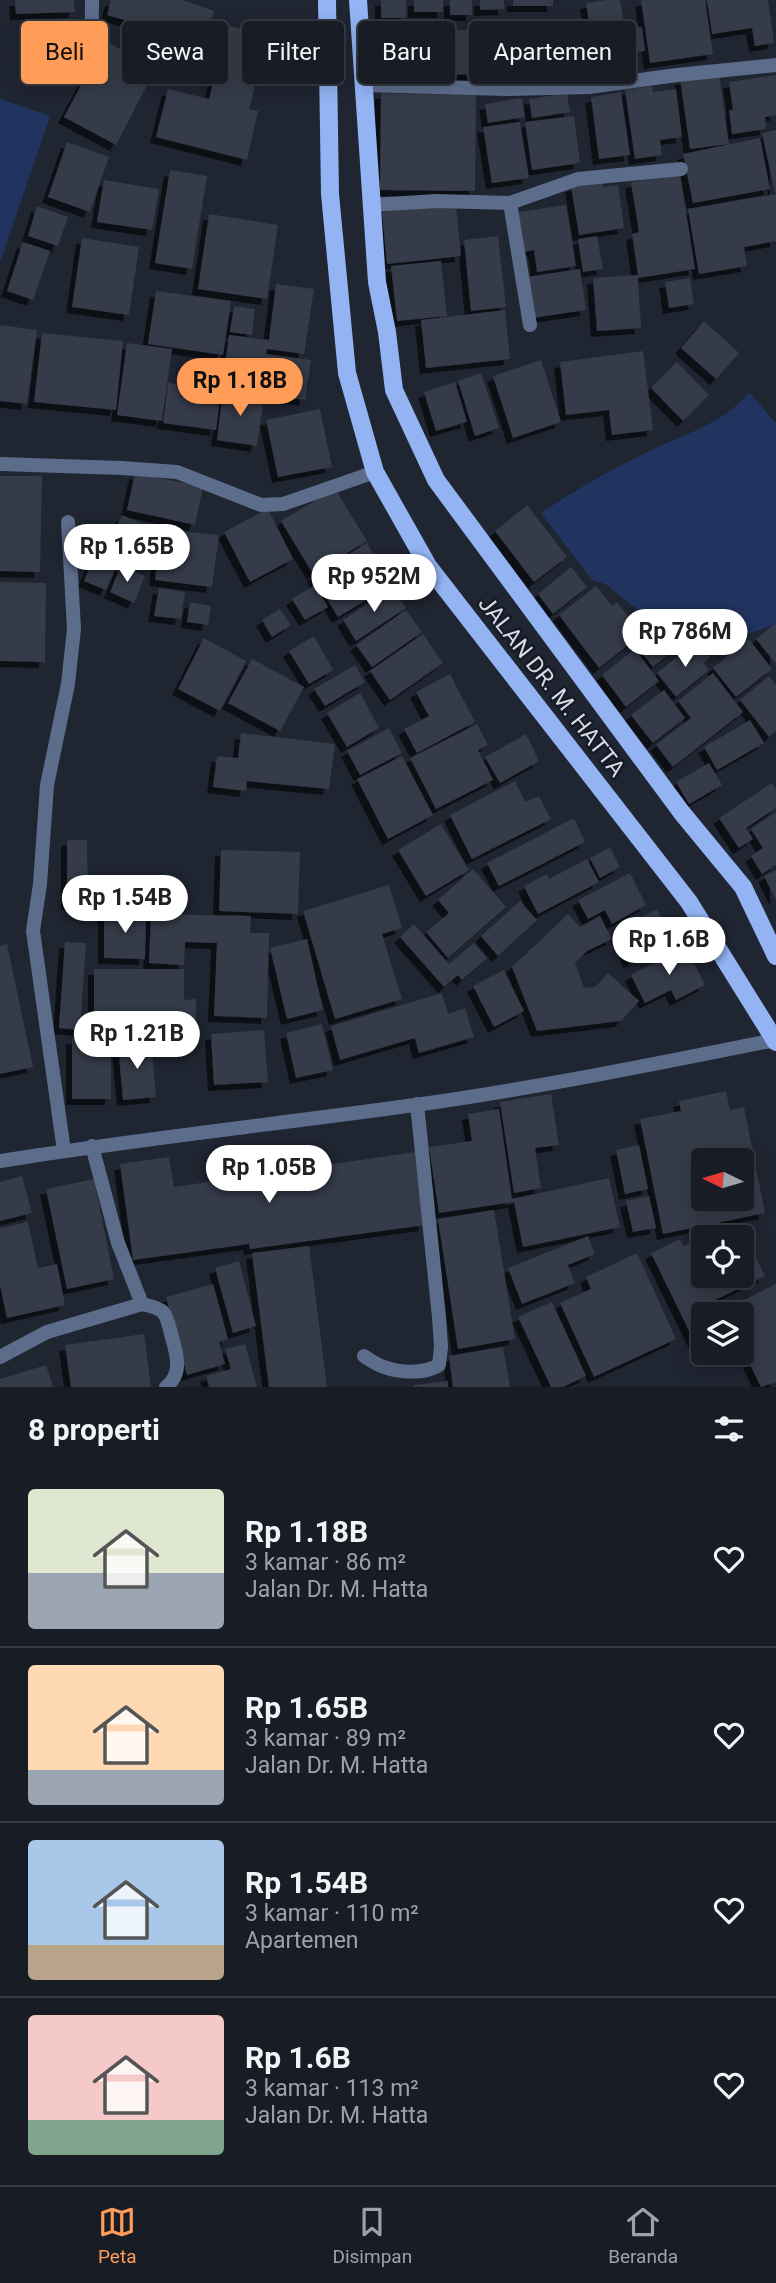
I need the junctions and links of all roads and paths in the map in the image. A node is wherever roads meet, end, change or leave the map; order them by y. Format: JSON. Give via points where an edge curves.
{"nodes":[{"id":1,"x":92,"y":0,"type":"edge"},
{"id":2,"x":327,"y":0,"type":"edge"},
{"id":3,"x":358,"y":0,"type":"edge"},
{"id":4,"x":92,"y":21,"type":"edge"},
{"id":5,"x":776,"y":65,"type":"edge"},
{"id":6,"x":364,"y":86,"type":"junction"},
{"id":7,"x":681,"y":169,"type":"dead end"},
{"id":8,"x":510,"y":203,"type":"junction"},
{"id":9,"x":371,"y":205,"type":"junction"},
{"id":10,"x":530,"y":325,"type":"dead end"},
{"id":11,"x":0,"y":464,"type":"edge"},
{"id":12,"x":375,"y":472,"type":"junction"},
{"id":13,"x":68,"y":522,"type":"dead end"},
{"id":14,"x":776,"y":956,"type":"edge"},
{"id":15,"x":776,"y":1041,"type":"edge"},
{"id":16,"x":417,"y":1104,"type":"junction"},
{"id":17,"x":92,"y":1146,"type":"junction"},
{"id":18,"x":64,"y":1151,"type":"junction"},
{"id":19,"x":0,"y":1161,"type":"edge"},
{"id":20,"x":142,"y":1304,"type":"junction"},
{"id":21,"x":364,"y":1356,"type":"dead end"},
{"id":22,"x":0,"y":1357,"type":"edge"},
{"id":23,"x":166,"y":1387,"type":"edge"}],
"edges":[{"from":1,"to":4,"type":"street"},
{"from":2,"to":12,"type":"main road","name":"JALAN DR. M. HATTA","via":[[330,194],[347,373]]},
{"from":3,"to":6,"type":"main road","name":"JALAN DR. M. HATTA"},
{"from":5,"to":6,"type":"street","via":[[589,87]]},
{"from":6,"to":9,"type":"main road","name":"JALAN DR. M. HATTA"},
{"from":7,"to":8,"type":"street","via":[[578,179]]},
{"from":8,"to":9,"type":"street"},
{"from":8,"to":10,"type":"street"},
{"from":9,"to":14,"type":"main road","name":"JALAN DR. M. HATTA","via":[[377,282],[394,390],[436,481],[682,813],[743,887]]},
{"from":11,"to":12,"type":"street","via":[[177,472],[261,505],[283,504]]},
{"from":12,"to":15,"type":"main road","name":"JALAN DR. M. HATTA","via":[[428,566],[689,902]]},
{"from":13,"to":18,"type":"street","via":[[74,629],[47,785],[33,930]]},
{"from":15,"to":16,"type":"street"},
{"from":16,"to":17,"type":"street"},
{"from":16,"to":21,"type":"street","via":[[439,1317],[439,1365],[403,1371]]},
{"from":17,"to":18,"type":"street"},
{"from":17,"to":20,"type":"street","via":[[118,1243]]},
{"from":18,"to":19,"type":"street"},
{"from":20,"to":22,"type":"street","via":[[47,1332]]},
{"from":20,"to":23,"type":"street","via":[[161,1310],[166,1317],[178,1360],[177,1371]]}]}
